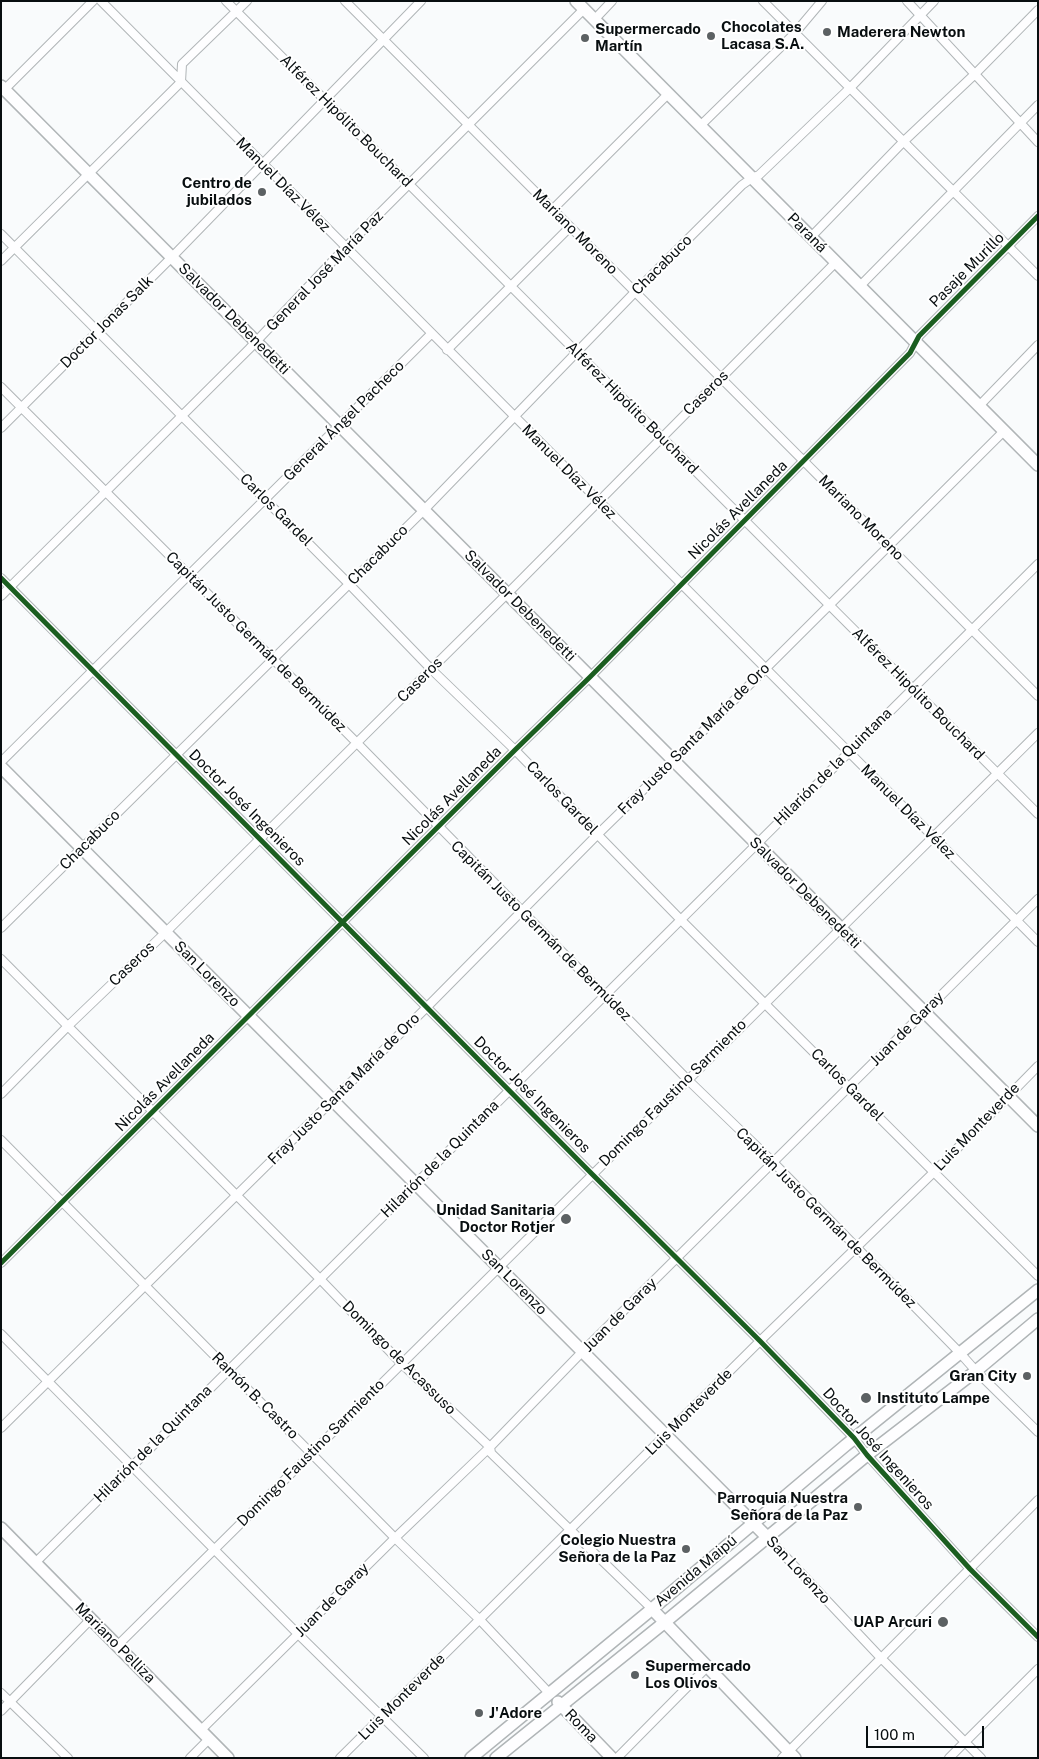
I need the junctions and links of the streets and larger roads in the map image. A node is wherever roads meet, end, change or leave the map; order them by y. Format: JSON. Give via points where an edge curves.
{"nodes":[{"id":1,"x":93,"y":1,"type":"edge"},
{"id":2,"x":101,"y":1,"type":"edge"},
{"id":3,"x":226,"y":1,"type":"edge"},
{"id":4,"x":247,"y":1,"type":"edge"},
{"id":5,"x":345,"y":1,"type":"edge"},
{"id":6,"x":421,"y":1,"type":"edge"},
{"id":7,"x":612,"y":1,"type":"edge"},
{"id":8,"x":763,"y":1,"type":"edge"},
{"id":9,"x":822,"y":1,"type":"edge"},
{"id":10,"x":907,"y":1,"type":"edge"},
{"id":11,"x":934,"y":1,"type":"edge"},
{"id":12,"x":580,"y":5,"type":"edge"},
{"id":13,"x":1038,"y":10,"type":"edge"},
{"id":14,"x":237,"y":12,"type":"junction"},
{"id":15,"x":920,"y":16,"type":"junction"},
{"id":16,"x":594,"y":20,"type":"junction"},
{"id":17,"x":795,"y":33,"type":"junction"},
{"id":18,"x":384,"y":40,"type":"junction"},
{"id":19,"x":975,"y":74,"type":"junction"},
{"id":20,"x":181,"y":82,"type":"junction"},
{"id":21,"x":850,"y":88,"type":"junction"},
{"id":22,"x":2,"y":89,"type":"edge"},
{"id":23,"x":668,"y":94,"type":"junction"},
{"id":24,"x":325,"y":100,"type":"junction"},
{"id":25,"x":1038,"y":105,"type":"edge"},
{"id":26,"x":1020,"y":122,"type":"junction"},
{"id":27,"x":468,"y":125,"type":"junction"},
{"id":28,"x":700,"y":126,"type":"junction"},
{"id":29,"x":903,"y":142,"type":"junction"},
{"id":30,"x":1038,"y":142,"type":"edge"},
{"id":31,"x":262,"y":164,"type":"junction"},
{"id":32,"x":88,"y":173,"type":"junction"},
{"id":33,"x":752,"y":178,"type":"junction"},
{"id":34,"x":409,"y":184,"type":"junction"},
{"id":35,"x":952,"y":191,"type":"junction"},
{"id":36,"x":553,"y":209,"type":"junction"},
{"id":37,"x":1038,"y":216,"type":"edge"},
{"id":38,"x":570,"y":227,"type":"junction"},
{"id":39,"x":1,"y":234,"type":"edge"},
{"id":40,"x":811,"y":237,"type":"junction"},
{"id":41,"x":1008,"y":246,"type":"junction"},
{"id":42,"x":15,"y":248,"type":"junction"},
{"id":43,"x":345,"y":248,"type":"junction"},
{"id":44,"x":172,"y":257,"type":"junction"},
{"id":45,"x":1,"y":261,"type":"edge"},
{"id":46,"x":836,"y":262,"type":"junction"},
{"id":47,"x":1038,"y":276,"type":"edge"},
{"id":48,"x":511,"y":286,"type":"junction"},
{"id":49,"x":860,"y":286,"type":"junction"},
{"id":50,"x":635,"y":292,"type":"junction"},
{"id":51,"x":98,"y":331,"type":"junction"},
{"id":52,"x":432,"y":334,"type":"junction"},
{"id":53,"x":256,"y":342,"type":"junction"},
{"id":54,"x":916,"y":342,"type":"junction"},
{"id":55,"x":1038,"y":345,"type":"edge"},
{"id":56,"x":447,"y":350,"type":"junction"},
{"id":57,"x":577,"y":352,"type":"junction"},
{"id":58,"x":721,"y":378,"type":"junction"},
{"id":59,"x":1,"y":387,"type":"edge"},
{"id":60,"x":979,"y":406,"type":"junction"},
{"id":61,"x":22,"y":408,"type":"junction"},
{"id":62,"x":182,"y":416,"type":"junction"},
{"id":63,"x":514,"y":417,"type":"junction"},
{"id":64,"x":340,"y":425,"type":"junction"},
{"id":65,"x":1,"y":428,"type":"edge"},
{"id":66,"x":1004,"y":431,"type":"junction"},
{"id":67,"x":662,"y":437,"type":"junction"},
{"id":68,"x":804,"y":461,"type":"junction"},
{"id":69,"x":1038,"y":465,"type":"edge"},
{"id":70,"x":106,"y":492,"type":"junction"},
{"id":71,"x":266,"y":500,"type":"junction"},
{"id":72,"x":598,"y":502,"type":"junction"},
{"id":73,"x":424,"y":510,"type":"junction"},
{"id":74,"x":745,"y":521,"type":"junction"},
{"id":75,"x":889,"y":546,"type":"junction"},
{"id":76,"x":1038,"y":564,"type":"edge"},
{"id":77,"x":189,"y":575,"type":"junction"},
{"id":78,"x":1,"y":578,"type":"edge"},
{"id":79,"x":349,"y":584,"type":"junction"},
{"id":80,"x":681,"y":585,"type":"junction"},
{"id":81,"x":10,"y":587,"type":"junction"},
{"id":82,"x":507,"y":593,"type":"junction"},
{"id":83,"x":1,"y":596,"type":"edge"},
{"id":84,"x":829,"y":605,"type":"junction"},
{"id":85,"x":972,"y":629,"type":"junction"},
{"id":86,"x":272,"y":659,"type":"junction"},
{"id":87,"x":431,"y":669,"type":"junction"},
{"id":88,"x":765,"y":669,"type":"junction"},
{"id":89,"x":93,"y":671,"type":"junction"},
{"id":90,"x":590,"y":677,"type":"junction"},
{"id":91,"x":912,"y":688,"type":"junction"},
{"id":92,"x":1038,"y":696,"type":"edge"},
{"id":93,"x":1038,"y":732,"type":"edge"},
{"id":94,"x":357,"y":743,"type":"junction"},
{"id":95,"x":515,"y":750,"type":"junction"},
{"id":96,"x":848,"y":752,"type":"junction"},
{"id":97,"x":176,"y":754,"type":"junction"},
{"id":98,"x":1,"y":762,"type":"edge"},
{"id":99,"x":673,"y":762,"type":"junction"},
{"id":100,"x":1,"y":767,"type":"edge"},
{"id":101,"x":997,"y":773,"type":"junction"},
{"id":102,"x":1038,"y":814,"type":"edge"},
{"id":103,"x":439,"y":827,"type":"junction"},
{"id":104,"x":598,"y":834,"type":"junction"},
{"id":105,"x":932,"y":837,"type":"junction"},
{"id":106,"x":260,"y":839,"type":"junction"},
{"id":107,"x":756,"y":844,"type":"junction"},
{"id":108,"x":82,"y":848,"type":"junction"},
{"id":109,"x":1038,"y":899,"type":"edge"},
{"id":110,"x":523,"y":911,"type":"junction"},
{"id":111,"x":680,"y":919,"type":"junction"},
{"id":112,"x":1016,"y":920,"type":"junction"},
{"id":113,"x":343,"y":922,"type":"junction"},
{"id":114,"x":1,"y":928,"type":"edge"},
{"id":115,"x":840,"y":928,"type":"junction"},
{"id":116,"x":166,"y":932,"type":"junction"},
{"id":117,"x":1038,"y":942,"type":"edge"},
{"id":118,"x":1,"y":959,"type":"edge"},
{"id":119,"x":606,"y":996,"type":"junction"},
{"id":120,"x":765,"y":1002,"type":"junction"},
{"id":121,"x":427,"y":1008,"type":"junction"},
{"id":122,"x":924,"y":1012,"type":"junction"},
{"id":123,"x":249,"y":1016,"type":"junction"},
{"id":124,"x":68,"y":1026,"type":"junction"},
{"id":125,"x":1038,"y":1066,"type":"edge"},
{"id":126,"x":687,"y":1079,"type":"junction"},
{"id":127,"x":849,"y":1087,"type":"junction"},
{"id":128,"x":510,"y":1089,"type":"junction"},
{"id":129,"x":1,"y":1094,"type":"edge"},
{"id":130,"x":1008,"y":1095,"type":"junction"},
{"id":131,"x":332,"y":1100,"type":"junction"},
{"id":132,"x":152,"y":1112,"type":"junction"},
{"id":133,"x":1038,"y":1126,"type":"edge"},
{"id":134,"x":1,"y":1140,"type":"edge"},
{"id":135,"x":772,"y":1162,"type":"junction"},
{"id":136,"x":934,"y":1172,"type":"junction"},
{"id":137,"x":592,"y":1174,"type":"junction"},
{"id":138,"x":416,"y":1183,"type":"junction"},
{"id":139,"x":236,"y":1196,"type":"junction"},
{"id":140,"x":62,"y":1202,"type":"junction"},
{"id":141,"x":856,"y":1247,"type":"junction"},
{"id":142,"x":677,"y":1258,"type":"junction"},
{"id":143,"x":1,"y":1263,"type":"edge"},
{"id":144,"x":498,"y":1266,"type":"junction"},
{"id":145,"x":1038,"y":1276,"type":"edge"},
{"id":146,"x":320,"y":1279,"type":"junction"},
{"id":147,"x":145,"y":1285,"type":"junction"},
{"id":148,"x":1038,"y":1290,"type":"edge"},
{"id":149,"x":1038,"y":1319,"type":"edge"},
{"id":150,"x":1,"y":1334,"type":"edge"},
{"id":151,"x":760,"y":1341,"type":"junction"},
{"id":152,"x":583,"y":1351,"type":"junction"},
{"id":153,"x":960,"y":1353,"type":"junction"},
{"id":154,"x":401,"y":1363,"type":"junction"},
{"id":155,"x":228,"y":1370,"type":"junction"},
{"id":156,"x":976,"y":1371,"type":"junction"},
{"id":157,"x":48,"y":1381,"type":"junction"},
{"id":158,"x":1,"y":1428,"type":"edge"},
{"id":159,"x":1038,"y":1432,"type":"edge"},
{"id":160,"x":666,"y":1435,"type":"junction"},
{"id":161,"x":854,"y":1438,"type":"junction"},
{"id":162,"x":490,"y":1447,"type":"junction"},
{"id":163,"x":311,"y":1453,"type":"junction"},
{"id":164,"x":867,"y":1455,"type":"junction"},
{"id":165,"x":132,"y":1466,"type":"junction"},
{"id":166,"x":1038,"y":1500,"type":"edge"},
{"id":167,"x":754,"y":1523,"type":"junction"},
{"id":168,"x":1,"y":1528,"type":"edge"},
{"id":169,"x":571,"y":1530,"type":"junction"},
{"id":170,"x":767,"y":1537,"type":"junction"},
{"id":171,"x":395,"y":1538,"type":"junction"},
{"id":172,"x":214,"y":1549,"type":"junction"},
{"id":173,"x":35,"y":1563,"type":"junction"},
{"id":174,"x":970,"y":1569,"type":"junction"},
{"id":175,"x":652,"y":1608,"type":"junction"},
{"id":176,"x":91,"y":1619,"type":"junction"},
{"id":177,"x":480,"y":1620,"type":"junction"},
{"id":178,"x":665,"y":1622,"type":"junction"},
{"id":179,"x":298,"y":1634,"type":"junction"},
{"id":180,"x":1038,"y":1637,"type":"edge"},
{"id":181,"x":118,"y":1645,"type":"junction"},
{"id":182,"x":881,"y":1658,"type":"junction"},
{"id":183,"x":708,"y":1666,"type":"junction"},
{"id":184,"x":1038,"y":1668,"type":"edge"},
{"id":185,"x":1,"y":1693,"type":"edge"},
{"id":186,"x":550,"y":1694,"type":"junction"},
{"id":187,"x":10,"y":1702,"type":"junction"},
{"id":188,"x":562,"y":1706,"type":"junction"},
{"id":189,"x":1,"y":1711,"type":"edge"},
{"id":190,"x":383,"y":1716,"type":"junction"},
{"id":191,"x":201,"y":1730,"type":"junction"},
{"id":192,"x":209,"y":1739,"type":"junction"},
{"id":193,"x":965,"y":1742,"type":"junction"},
{"id":194,"x":789,"y":1756,"type":"edge"},
{"id":195,"x":68,"y":1758,"type":"edge"},
{"id":196,"x":190,"y":1758,"type":"edge"},
{"id":197,"x":228,"y":1758,"type":"edge"},
{"id":198,"x":340,"y":1758,"type":"edge"},
{"id":199,"x":424,"y":1758,"type":"edge"},
{"id":200,"x":471,"y":1758,"type":"edge"},
{"id":201,"x":496,"y":1758,"type":"edge"},
{"id":202,"x":612,"y":1758,"type":"edge"},
{"id":203,"x":617,"y":1758,"type":"edge"},
{"id":204,"x":949,"y":1758,"type":"edge"},
{"id":205,"x":981,"y":1758,"type":"edge"}],
"edges":[{"from":1,"to":22,"type":"street"},
{"from":2,"to":20,"type":"street","name":"Manuel Díaz Vélez"},
{"from":3,"to":14,"type":"street","name":"Alférez Hipólito Bouchard"},
{"from":4,"to":14,"type":"street"},
{"from":5,"to":18,"type":"street","name":"Mariano Moreno"},
{"from":6,"to":18,"type":"street","name":"Doctor Jonas Salk"},
{"from":7,"to":16,"type":"street"},
{"from":8,"to":17,"type":"street"},
{"from":9,"to":17,"type":"street"},
{"from":10,"to":15,"type":"street"},
{"from":11,"to":15,"type":"street","name":"Chacabuco"},
{"from":12,"to":16,"type":"street","name":"Paraná"},
{"from":12,"to":27,"type":"street","name":"General José María Paz"},
{"from":13,"to":19,"type":"street"},
{"from":14,"to":20,"type":"street","via":[[182,64]]},
{"from":14,"to":24,"type":"street","name":"Alférez Hipólito Bouchard"},
{"from":15,"to":19,"type":"street"},
{"from":15,"to":21,"type":"street","name":"Chacabuco"},
{"from":16,"to":23,"type":"street","name":"Paraná"},
{"from":17,"to":21,"type":"street"},
{"from":17,"to":28,"type":"street"},
{"from":18,"to":24,"type":"street","name":"Doctor Jonas Salk"},
{"from":18,"to":27,"type":"street","name":"Mariano Moreno"},
{"from":19,"to":26,"type":"street"},
{"from":19,"to":29,"type":"street"},
{"from":20,"to":31,"type":"street","name":"Manuel Díaz Vélez"},
{"from":20,"to":32,"type":"street"},
{"from":21,"to":29,"type":"street"},
{"from":21,"to":33,"type":"street","name":"Chacabuco","via":[[759,175]]},
{"from":22,"to":32,"type":"street","name":"Salvador Debenedetti"},
{"from":23,"to":28,"type":"street","name":"Paraná"},
{"from":23,"to":36,"type":"street"},
{"from":24,"to":31,"type":"street","name":"Doctor Jonas Salk"},
{"from":24,"to":34,"type":"street","name":"Alférez Hipólito Bouchard"},
{"from":25,"to":26,"type":"street"},
{"from":26,"to":30,"type":"street"},
{"from":26,"to":35,"type":"street"},
{"from":27,"to":34,"type":"street","name":"General José María Paz"},
{"from":27,"to":36,"type":"street","name":"Mariano Moreno"},
{"from":28,"to":33,"type":"street","name":"Paraná"},
{"from":29,"to":35,"type":"street"},
{"from":29,"to":40,"type":"street"},
{"from":31,"to":43,"type":"street","name":"Manuel Díaz Vélez"},
{"from":31,"to":44,"type":"street","name":"Doctor Jonas Salk"},
{"from":32,"to":42,"type":"street"},
{"from":32,"to":44,"type":"street","name":"Salvador Debenedetti"},
{"from":33,"to":40,"type":"street","name":"Paraná"},
{"from":33,"to":50,"type":"street","name":"Chacabuco"},
{"from":34,"to":43,"type":"street","name":"General José María Paz"},
{"from":34,"to":48,"type":"street","name":"Alférez Hipólito Bouchard"},
{"from":35,"to":41,"type":"street"},
{"from":35,"to":49,"type":"street"},
{"from":36,"to":38,"type":"street","name":"Mariano Moreno"},
{"from":37,"to":41,"type":"street","name":"Pasaje Murillo"},
{"from":38,"to":48,"type":"street"},
{"from":38,"to":50,"type":"street","name":"Mariano Moreno"},
{"from":39,"to":42,"type":"street","name":"Carlos Gardel"},
{"from":40,"to":46,"type":"street","name":"Paraná"},
{"from":41,"to":47,"type":"street"},
{"from":41,"to":54,"type":"street","name":"Pasaje Murillo"},
{"from":42,"to":45,"type":"street"},
{"from":42,"to":51,"type":"street","name":"Carlos Gardel"},
{"from":43,"to":52,"type":"street","name":"Manuel Díaz Vélez"},
{"from":43,"to":53,"type":"street","name":"General José María Paz"},
{"from":44,"to":51,"type":"street","name":"Doctor Jonas Salk"},
{"from":44,"to":53,"type":"street","name":"Salvador Debenedetti"},
{"from":46,"to":49,"type":"street","name":"Paraná"},
{"from":46,"to":58,"type":"street","name":"Caseros"},
{"from":48,"to":56,"type":"street"},
{"from":48,"to":57,"type":"street","name":"Alférez Hipólito Bouchard"},
{"from":49,"to":54,"type":"street","name":"Paraná"},
{"from":50,"to":57,"type":"street","name":"Chacabuco"},
{"from":50,"to":58,"type":"street","name":"Mariano Moreno"},
{"from":51,"to":61,"type":"street","name":"Doctor Jonas Salk"},
{"from":51,"to":62,"type":"street","name":"Carlos Gardel"},
{"from":52,"to":56,"type":"street","name":"Manuel Díaz Vélez"},
{"from":52,"to":64,"type":"street","name":"General Ángel Pacheco"},
{"from":53,"to":62,"type":"street","name":"General José María Paz"},
{"from":53,"to":64,"type":"street","name":"Salvador Debenedetti"},
{"from":54,"to":60,"type":"street","name":"Paraná"},
{"from":54,"to":68,"type":"street","name":"Nicolás Avellaneda","via":[[910,353]]},
{"from":55,"to":60,"type":"street"},
{"from":56,"to":63,"type":"street","name":"Manuel Díaz Vélez"},
{"from":57,"to":63,"type":"street","name":"Chacabuco"},
{"from":57,"to":67,"type":"street","name":"Alférez Hipólito Bouchard"},
{"from":58,"to":67,"type":"street","name":"Caseros"},
{"from":58,"to":68,"type":"street","name":"Mariano Moreno"},
{"from":59,"to":61,"type":"street","name":"Capitán Justo Germán de Bermúdez"},
{"from":60,"to":66,"type":"street","name":"Paraná"},
{"from":61,"to":65,"type":"street","name":"Doctor Jonas Salk"},
{"from":61,"to":70,"type":"street","name":"Capitán Justo Germán de Bermúdez"},
{"from":62,"to":70,"type":"street","name":"General José María Paz"},
{"from":62,"to":71,"type":"street","name":"Carlos Gardel"},
{"from":63,"to":72,"type":"street","name":"Manuel Díaz Vélez"},
{"from":63,"to":73,"type":"street","name":"Chacabuco"},
{"from":64,"to":71,"type":"street","name":"General Ángel Pacheco"},
{"from":64,"to":73,"type":"street","name":"Salvador Debenedetti"},
{"from":66,"to":69,"type":"street","name":"Paraná"},
{"from":66,"to":75,"type":"street","name":"Fray Justo Santa María de Oro"},
{"from":67,"to":72,"type":"street","name":"Caseros"},
{"from":67,"to":74,"type":"street","name":"Alférez Hipólito Bouchard"},
{"from":68,"to":74,"type":"street","name":"Nicolás Avellaneda"},
{"from":68,"to":75,"type":"street","name":"Mariano Moreno"},
{"from":70,"to":77,"type":"street","name":"Capitán Justo Germán de Bermúdez"},
{"from":70,"to":81,"type":"street","name":"General José María Paz"},
{"from":71,"to":77,"type":"street","name":"General Ángel Pacheco"},
{"from":71,"to":79,"type":"street","name":"Carlos Gardel"},
{"from":72,"to":80,"type":"street","name":"Manuel Díaz Vélez"},
{"from":72,"to":82,"type":"street","name":"Caseros"},
{"from":73,"to":79,"type":"street","name":"Chacabuco"},
{"from":73,"to":82,"type":"street","name":"Salvador Debenedetti"},
{"from":74,"to":80,"type":"street","name":"Nicolás Avellaneda"},
{"from":74,"to":84,"type":"street","name":"Alférez Hipólito Bouchard"},
{"from":75,"to":84,"type":"street","name":"Fray Justo Santa María de Oro"},
{"from":75,"to":85,"type":"street","name":"Mariano Moreno"},
{"from":76,"to":85,"type":"street","name":"Hilarión de la Quintana"},
{"from":77,"to":86,"type":"street","name":"Capitán Justo Germán de Bermúdez"},
{"from":77,"to":89,"type":"street","name":"General Ángel Pacheco"},
{"from":78,"to":81,"type":"street","name":"Doctor José Ingenieros"},
{"from":79,"to":86,"type":"street","name":"Chacabuco"},
{"from":79,"to":87,"type":"street","name":"Carlos Gardel"},
{"from":80,"to":88,"type":"street","name":"Manuel Díaz Vélez"},
{"from":80,"to":90,"type":"street","name":"Nicolás Avellaneda"},
{"from":81,"to":83,"type":"street","name":"General José María Paz"},
{"from":81,"to":89,"type":"street","name":"Doctor José Ingenieros"},
{"from":82,"to":87,"type":"street","name":"Caseros"},
{"from":82,"to":90,"type":"street","name":"Salvador Debenedetti"},
{"from":84,"to":88,"type":"street","name":"Fray Justo Santa María de Oro"},
{"from":84,"to":91,"type":"street","name":"Alférez Hipólito Bouchard"},
{"from":85,"to":91,"type":"street","name":"Hilarión de la Quintana"},
{"from":85,"to":92,"type":"street","name":"Mariano Moreno"},
{"from":86,"to":94,"type":"street","name":"Capitán Justo Germán de Bermúdez"},
{"from":86,"to":97,"type":"street","name":"Chacabuco"},
{"from":87,"to":94,"type":"street","name":"Caseros"},
{"from":87,"to":95,"type":"street","name":"Carlos Gardel"},
{"from":88,"to":96,"type":"street","name":"Manuel Díaz Vélez"},
{"from":88,"to":99,"type":"street","name":"Fray Justo Santa María de Oro"},
{"from":89,"to":97,"type":"street","name":"Doctor José Ingenieros"},
{"from":89,"to":98,"type":"street","name":"General Ángel Pacheco"},
{"from":90,"to":95,"type":"street","name":"Nicolás Avellaneda"},
{"from":90,"to":99,"type":"street","name":"Salvador Debenedetti"},
{"from":91,"to":96,"type":"street","name":"Hilarión de la Quintana"},
{"from":91,"to":101,"type":"street","name":"Alférez Hipólito Bouchard"},
{"from":93,"to":101,"type":"street","name":"Domingo Faustino Sarmiento"},
{"from":94,"to":103,"type":"street","name":"Capitán Justo Germán de Bermúdez"},
{"from":94,"to":106,"type":"street","name":"Caseros"},
{"from":95,"to":103,"type":"street","name":"Nicolás Avellaneda"},
{"from":95,"to":104,"type":"street","name":"Carlos Gardel"},
{"from":96,"to":105,"type":"street","name":"Manuel Díaz Vélez"},
{"from":96,"to":107,"type":"street","name":"Hilarión de la Quintana"},
{"from":97,"to":106,"type":"street","name":"Doctor José Ingenieros"},
{"from":97,"to":108,"type":"street","name":"Chacabuco"},
{"from":99,"to":104,"type":"street","name":"Fray Justo Santa María de Oro"},
{"from":99,"to":107,"type":"street","name":"Salvador Debenedetti"},
{"from":100,"to":108,"type":"street","name":"San Lorenzo"},
{"from":101,"to":102,"type":"street","name":"Alférez Hipólito Bouchard"},
{"from":101,"to":105,"type":"street","name":"Domingo Faustino Sarmiento"},
{"from":103,"to":110,"type":"street","name":"Capitán Justo Germán de Bermúdez"},
{"from":103,"to":113,"type":"street","name":"Nicolás Avellaneda"},
{"from":104,"to":110,"type":"street","name":"Fray Justo Santa María de Oro"},
{"from":104,"to":111,"type":"street","name":"Carlos Gardel"},
{"from":105,"to":112,"type":"street","name":"Manuel Díaz Vélez"},
{"from":105,"to":115,"type":"street","name":"Domingo Faustino Sarmiento"},
{"from":106,"to":113,"type":"street","name":"Doctor José Ingenieros"},
{"from":106,"to":116,"type":"street","name":"Caseros"},
{"from":107,"to":111,"type":"street","name":"Hilarión de la Quintana"},
{"from":107,"to":115,"type":"street","name":"Salvador Debenedetti"},
{"from":108,"to":114,"type":"street","name":"Chacabuco"},
{"from":108,"to":116,"type":"street","name":"San Lorenzo"},
{"from":109,"to":112,"type":"street","name":"Juan de Garay"},
{"from":110,"to":119,"type":"street","name":"Capitán Justo Germán de Bermúdez"},
{"from":110,"to":121,"type":"street","name":"Fray Justo Santa María de Oro"},
{"from":111,"to":119,"type":"street","name":"Hilarión de la Quintana"},
{"from":111,"to":120,"type":"street","name":"Carlos Gardel"},
{"from":112,"to":117,"type":"street","name":"Manuel Díaz Vélez"},
{"from":112,"to":122,"type":"street","name":"Juan de Garay"},
{"from":113,"to":121,"type":"street","name":"Doctor José Ingenieros"},
{"from":113,"to":123,"type":"street","name":"Nicolás Avellaneda"},
{"from":115,"to":120,"type":"street","name":"Domingo Faustino Sarmiento"},
{"from":115,"to":122,"type":"street","name":"Salvador Debenedetti"},
{"from":116,"to":123,"type":"street","name":"San Lorenzo"},
{"from":116,"to":124,"type":"street","name":"Caseros"},
{"from":118,"to":124,"type":"street","name":"Domingo de Acassuso"},
{"from":119,"to":126,"type":"street","name":"Capitán Justo Germán de Bermúdez"},
{"from":119,"to":128,"type":"street","name":"Hilarión de la Quintana"},
{"from":120,"to":126,"type":"street","name":"Domingo Faustino Sarmiento"},
{"from":120,"to":127,"type":"street","name":"Carlos Gardel"},
{"from":121,"to":128,"type":"street","name":"Doctor José Ingenieros"},
{"from":121,"to":131,"type":"street","name":"Fray Justo Santa María de Oro"},
{"from":122,"to":127,"type":"street","name":"Juan de Garay"},
{"from":122,"to":130,"type":"street","name":"Salvador Debenedetti"},
{"from":123,"to":131,"type":"street","name":"San Lorenzo"},
{"from":123,"to":132,"type":"street","name":"Nicolás Avellaneda"},
{"from":124,"to":129,"type":"street","name":"Caseros"},
{"from":124,"to":132,"type":"street","name":"Domingo de Acassuso"},
{"from":125,"to":130,"type":"street","name":"Luis Monteverde"},
{"from":126,"to":135,"type":"street","name":"Capitán Justo Germán de Bermúdez"},
{"from":126,"to":137,"type":"street","name":"Domingo Faustino Sarmiento"},
{"from":127,"to":135,"type":"street","name":"Juan de Garay"},
{"from":127,"to":136,"type":"street","name":"Carlos Gardel"},
{"from":128,"to":137,"type":"street","name":"Doctor José Ingenieros"},
{"from":128,"to":138,"type":"street","name":"Hilarión de la Quintana"},
{"from":130,"to":133,"type":"street","name":"Salvador Debenedetti"},
{"from":130,"to":136,"type":"street","name":"Luis Monteverde"},
{"from":131,"to":138,"type":"street","name":"San Lorenzo"},
{"from":131,"to":139,"type":"street","name":"Fray Justo Santa María de Oro"},
{"from":132,"to":139,"type":"street","name":"Domingo de Acassuso"},
{"from":132,"to":140,"type":"street","name":"Nicolás Avellaneda"},
{"from":134,"to":140,"type":"street","name":"Ramón B. Castro"},
{"from":135,"to":141,"type":"street","name":"Capitán Justo Germán de Bermúdez"},
{"from":135,"to":142,"type":"street","name":"Juan de Garay"},
{"from":136,"to":141,"type":"street","name":"Luis Monteverde"},
{"from":136,"to":145,"type":"street","name":"Carlos Gardel"},
{"from":137,"to":142,"type":"street","name":"Doctor José Ingenieros"},
{"from":137,"to":144,"type":"street","name":"Domingo Faustino Sarmiento"},
{"from":138,"to":144,"type":"street","name":"San Lorenzo"},
{"from":138,"to":146,"type":"street","name":"Hilarión de la Quintana"},
{"from":139,"to":146,"type":"street","name":"Domingo de Acassuso"},
{"from":139,"to":147,"type":"street","name":"Fray Justo Santa María de Oro"},
{"from":140,"to":143,"type":"street","name":"Nicolás Avellaneda"},
{"from":140,"to":147,"type":"street","name":"Ramón B. Castro"},
{"from":141,"to":151,"type":"street","name":"Luis Monteverde"},
{"from":141,"to":153,"type":"street","name":"Capitán Justo Germán de Bermúdez"},
{"from":142,"to":151,"type":"street","name":"Doctor José Ingenieros"},
{"from":142,"to":152,"type":"street","name":"Juan de Garay"},
{"from":144,"to":152,"type":"street","name":"San Lorenzo"},
{"from":144,"to":154,"type":"street","name":"Domingo Faustino Sarmiento"},
{"from":146,"to":154,"type":"street","name":"Domingo de Acassuso"},
{"from":146,"to":155,"type":"street","name":"Hilarión de la Quintana"},
{"from":147,"to":155,"type":"street","name":"Ramón B. Castro"},
{"from":147,"to":157,"type":"street","name":"Fray Justo Santa María de Oro"},
{"from":148,"to":153,"type":"street","name":"Avenida Maipú"},
{"from":149,"to":156,"type":"street","name":"Avenida Maipú"},
{"from":150,"to":157,"type":"street"},
{"from":151,"to":160,"type":"street","name":"Luis Monteverde"},
{"from":151,"to":161,"type":"street","name":"Doctor José Ingenieros"},
{"from":152,"to":160,"type":"street","name":"San Lorenzo"},
{"from":152,"to":162,"type":"street","name":"Juan de Garay"},
{"from":153,"to":156,"type":"street","name":"Capitán Justo Germán de Bermúdez"},
{"from":153,"to":161,"type":"street","name":"Avenida Maipú"},
{"from":154,"to":162,"type":"street","name":"Domingo de Acassuso"},
{"from":154,"to":163,"type":"street","name":"Domingo Faustino Sarmiento"},
{"from":155,"to":163,"type":"street","name":"Ramón B. Castro"},
{"from":155,"to":165,"type":"street","name":"Hilarión de la Quintana"},
{"from":156,"to":159,"type":"street","name":"Capitán Justo Germán de Bermúdez"},
{"from":156,"to":164,"type":"street","name":"Avenida Maipú"},
{"from":157,"to":158,"type":"street","name":"Fray Justo Santa María de Oro"},
{"from":157,"to":165,"type":"street"},
{"from":160,"to":167,"type":"street","name":"San Lorenzo"},
{"from":160,"to":169,"type":"street","name":"Luis Monteverde"},
{"from":161,"to":164,"type":"street","name":"Doctor José Ingenieros"},
{"from":161,"to":167,"type":"street","name":"Avenida Maipú"},
{"from":162,"to":169,"type":"street","name":"Domingo de Acassuso","via":[[491,1453]]},
{"from":162,"to":171,"type":"street","name":"Juan de Garay"},
{"from":163,"to":171,"type":"street","name":"Ramón B. Castro"},
{"from":163,"to":172,"type":"street","name":"Domingo Faustino Sarmiento"},
{"from":164,"to":170,"type":"street","name":"Avenida Maipú"},
{"from":164,"to":174,"type":"street","name":"Doctor José Ingenieros"},
{"from":165,"to":172,"type":"street"},
{"from":165,"to":173,"type":"street","name":"Hilarión de la Quintana"},
{"from":166,"to":174,"type":"street"},
{"from":167,"to":170,"type":"street","name":"San Lorenzo"},
{"from":167,"to":175,"type":"street","name":"Avenida Maipú"},
{"from":168,"to":173,"type":"street","name":"Mariano Pelliza"},
{"from":169,"to":175,"type":"street","name":"Domingo de Acassuso"},
{"from":169,"to":177,"type":"street","name":"Luis Monteverde"},
{"from":170,"to":178,"type":"street","name":"Avenida Maipú"},
{"from":170,"to":182,"type":"street","name":"San Lorenzo"},
{"from":171,"to":177,"type":"street","name":"Ramón B. Castro"},
{"from":171,"to":179,"type":"street","name":"Juan de Garay"},
{"from":172,"to":179,"type":"street"},
{"from":172,"to":181,"type":"street","name":"Domingo Faustino Sarmiento"},
{"from":173,"to":176,"type":"street","name":"Mariano Pelliza"},
{"from":174,"to":180,"type":"street","name":"Doctor José Ingenieros"},
{"from":174,"to":182,"type":"street"},
{"from":175,"to":178,"type":"street","name":"Domingo de Acassuso"},
{"from":175,"to":186,"type":"street","name":"Avenida Maipú"},
{"from":176,"to":181,"type":"street","name":"Mariano Pelliza"},
{"from":176,"to":187,"type":"street"},
{"from":177,"to":186,"type":"street","name":"Ramón B. Castro"},
{"from":177,"to":190,"type":"street","name":"Luis Monteverde"},
{"from":178,"to":183,"type":"street","name":"Domingo de Acassuso"},
{"from":178,"to":188,"type":"street","name":"Avenida Maipú"},
{"from":179,"to":190,"type":"street"},
{"from":179,"to":191,"type":"street","name":"Juan de Garay"},
{"from":181,"to":191,"type":"street","name":"Mariano Pelliza"},
{"from":182,"to":193,"type":"street","name":"San Lorenzo"},
{"from":182,"to":194,"type":"street"},
{"from":183,"to":194,"type":"street","name":"Domingo de Acassuso"},
{"from":183,"to":203,"type":"street"},
{"from":184,"to":193,"type":"street"},
{"from":185,"to":187,"type":"street"},
{"from":186,"to":188,"type":"street","name":"Roma"},
{"from":186,"to":200,"type":"street","name":"Avenida Maipú"},
{"from":187,"to":189,"type":"street"},
{"from":187,"to":195,"type":"street"},
{"from":188,"to":201,"type":"street","name":"Avenida Maipú"},
{"from":188,"to":202,"type":"street","name":"Roma"},
{"from":190,"to":198,"type":"street","name":"Luis Monteverde"},
{"from":190,"to":199,"type":"street"},
{"from":191,"to":192,"type":"street","name":"Mariano Pelliza"},
{"from":192,"to":196,"type":"street"},
{"from":192,"to":197,"type":"street","name":"Mariano Pelliza"},
{"from":193,"to":204,"type":"street"},
{"from":193,"to":205,"type":"street","name":"San Lorenzo"}]}
